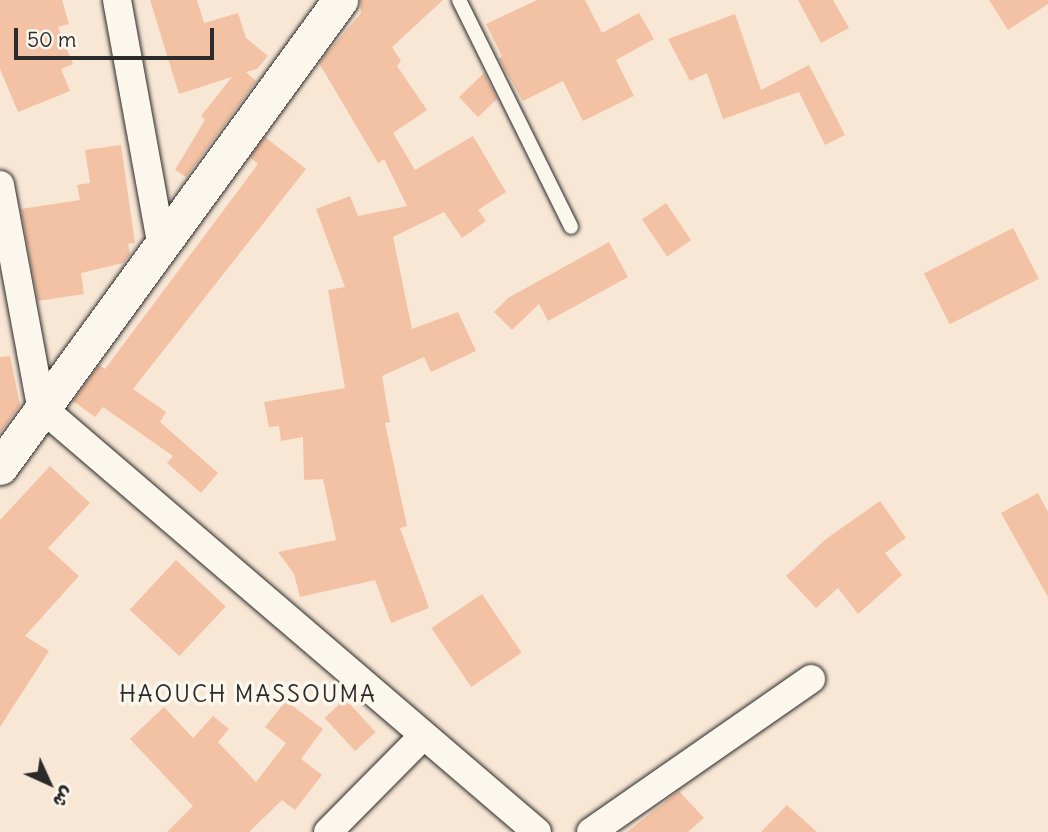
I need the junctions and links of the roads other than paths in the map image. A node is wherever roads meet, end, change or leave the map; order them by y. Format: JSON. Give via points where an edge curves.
{"nodes":[{"id":1,"x":117,"y":0,"type":"edge"},
{"id":2,"x":340,"y":0,"type":"edge"},
{"id":3,"x":458,"y":0,"type":"edge"},
{"id":4,"x":0,"y":185,"type":"edge"},
{"id":5,"x":571,"y":227,"type":"dead end"},
{"id":6,"x":162,"y":248,"type":"junction"},
{"id":7,"x":41,"y":407,"type":"junction"},
{"id":8,"x":0,"y":467,"type":"edge"},
{"id":9,"x":811,"y":679,"type":"dead end"},
{"id":10,"x":422,"y":737,"type":"junction"},
{"id":11,"x":328,"y":832,"type":"edge"},
{"id":12,"x":537,"y":832,"type":"edge"},
{"id":13,"x":591,"y":832,"type":"edge"}],
"edges":[{"from":1,"to":6,"type":"street"},
{"from":2,"to":6,"type":"street"},
{"from":3,"to":5,"type":"lane"},
{"from":4,"to":7,"type":"street"},
{"from":6,"to":7,"type":"street"},
{"from":7,"to":8,"type":"street"},
{"from":7,"to":10,"type":"street"},
{"from":9,"to":13,"type":"street"},
{"from":10,"to":11,"type":"street"},
{"from":10,"to":12,"type":"street"}]}
